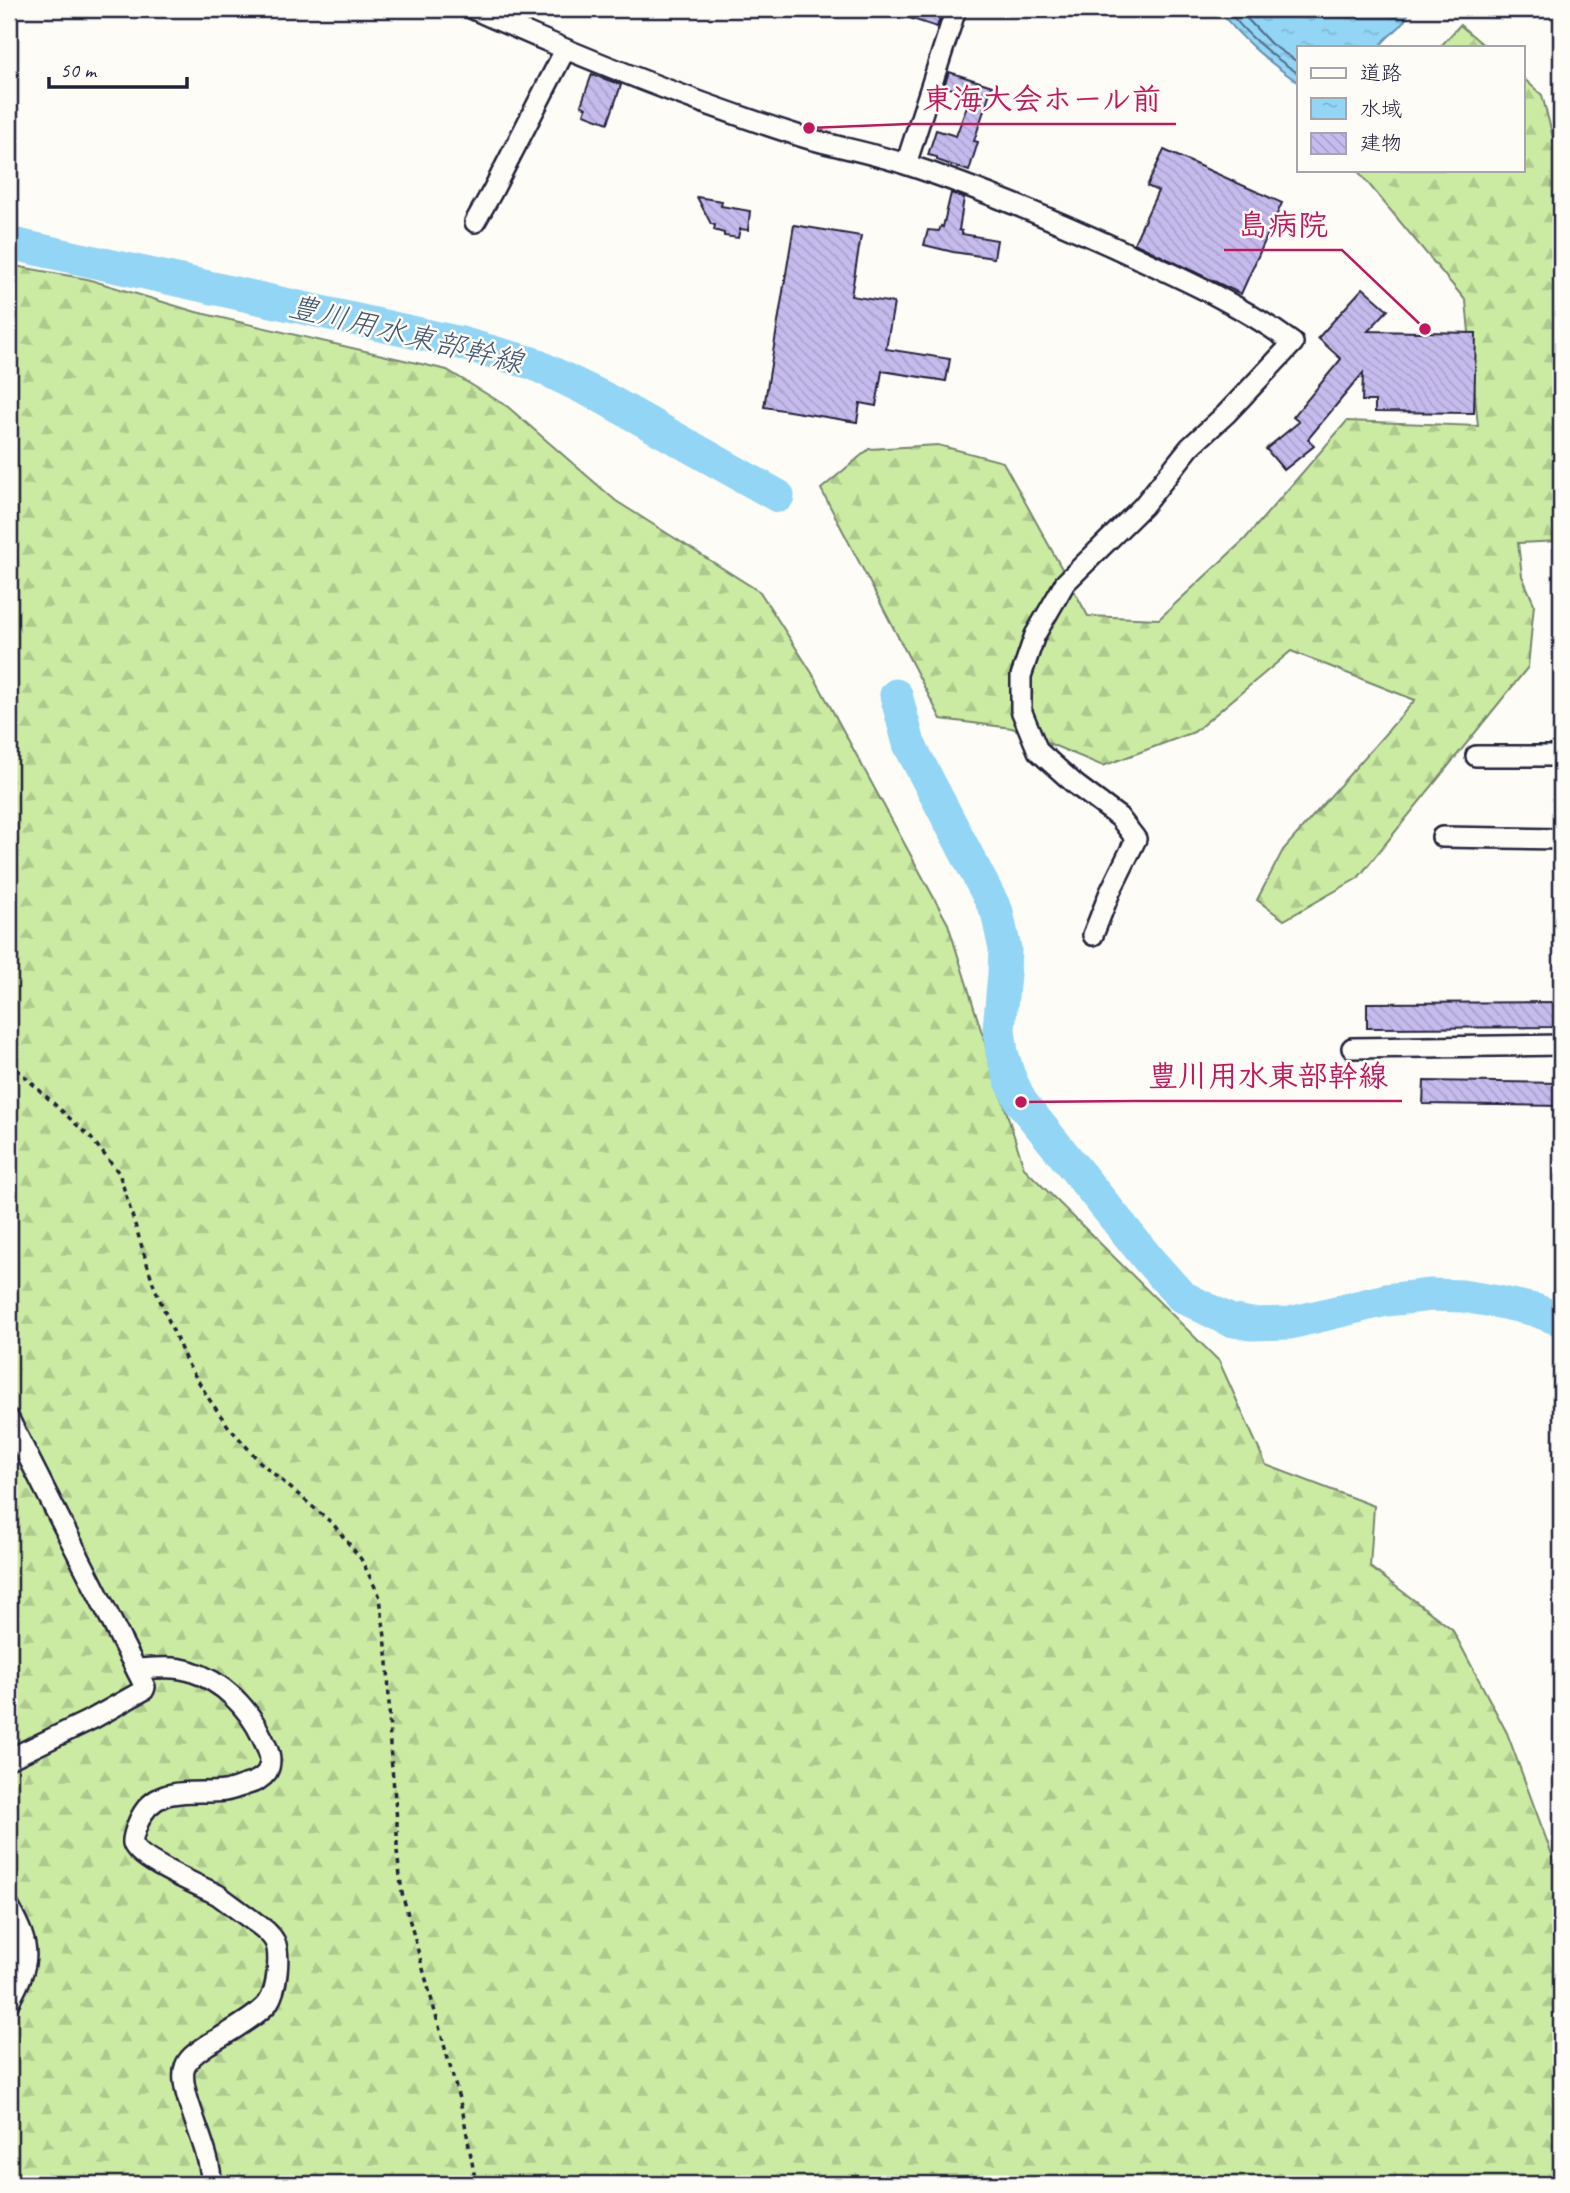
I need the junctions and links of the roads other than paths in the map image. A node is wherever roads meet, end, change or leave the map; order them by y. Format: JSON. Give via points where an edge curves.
{"nodes":[{"id":1,"x":473,"y":9,"type":"edge"},
{"id":2,"x":957,"y":9,"type":"edge"},
{"id":3,"x":565,"y":50,"type":"junction"},
{"id":4,"x":906,"y":164,"type":"junction"},
{"id":5,"x":475,"y":222,"type":"dead end"},
{"id":6,"x":1476,"y":756,"type":"dead end"},
{"id":7,"x":1561,"y":756,"type":"edge"},
{"id":8,"x":1442,"y":837,"type":"dead end"},
{"id":9,"x":1561,"y":839,"type":"edge"},
{"id":10,"x":1093,"y":935,"type":"dead end"},
{"id":11,"x":1561,"y":1045,"type":"edge"},
{"id":12,"x":1352,"y":1048,"type":"dead end"},
{"id":13,"x":9,"y":1419,"type":"edge"},
{"id":14,"x":137,"y":1669,"type":"junction"},
{"id":15,"x":9,"y":1759,"type":"edge"},
{"id":16,"x":9,"y":1908,"type":"edge"},
{"id":17,"x":9,"y":2002,"type":"edge"},
{"id":18,"x":211,"y":2184,"type":"edge"}],
"edges":[{"from":1,"to":3,"type":"street"},
{"from":2,"to":4,"type":"street"},
{"from":3,"to":4,"type":"street","via":[[803,137]]},
{"from":3,"to":5,"type":"street"},
{"from":4,"to":10,"type":"street","via":[[1019,206],[1189,282],[1263,321],[1293,343],[1190,447],[1143,506],[1065,583],[1035,635],[1021,676],[1021,710],[1038,751],[1119,817],[1136,839]]},
{"from":6,"to":7,"type":"street"},
{"from":8,"to":9,"type":"street"},
{"from":11,"to":12,"type":"street"},
{"from":13,"to":14,"type":"street"},
{"from":14,"to":15,"type":"street","via":[[144,1690]]},
{"from":14,"to":18,"type":"street","via":[[188,1671],[212,1681],[248,1712],[269,1752],[266,1773],[255,1782],[227,1791],[159,1797],[146,1807],[134,1833],[137,1851],[218,1896],[275,1942],[279,1964],[267,2004],[201,2049],[185,2067],[185,2088],[211,2169]]},
{"from":16,"to":17,"type":"street","via":[[25,1944],[26,1961]]}]}
